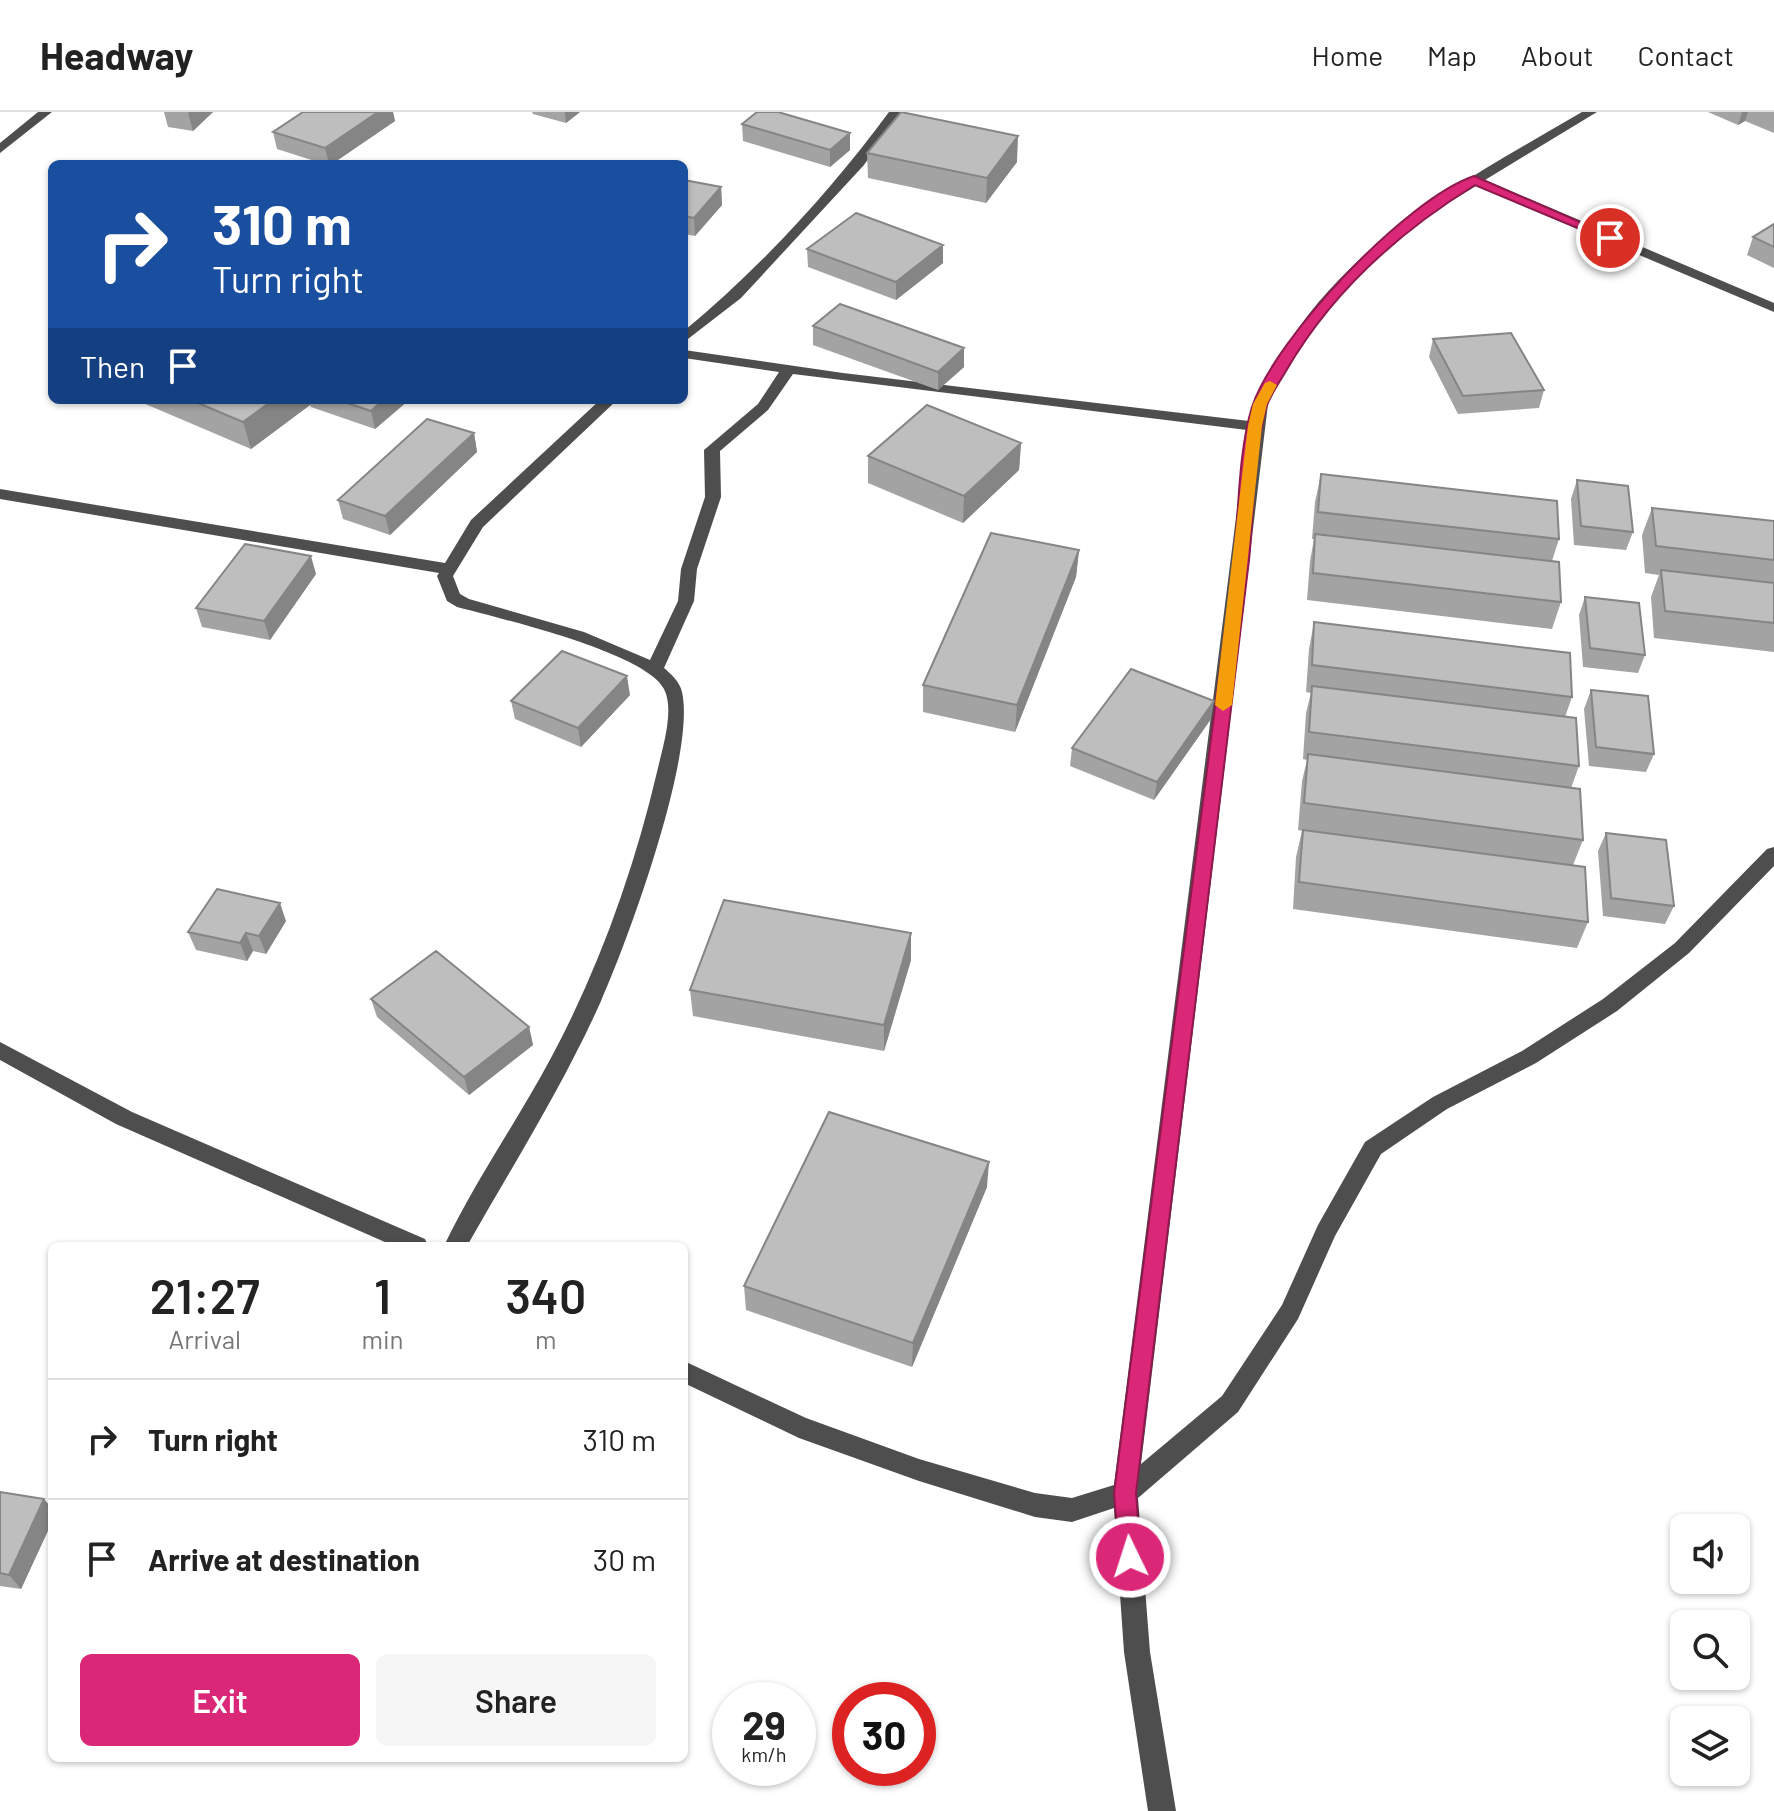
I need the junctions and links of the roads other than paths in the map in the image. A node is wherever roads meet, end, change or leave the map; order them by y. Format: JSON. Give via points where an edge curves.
{"nodes":[{"id":1,"x":46,"y":112,"type":"edge"},
{"id":2,"x":895,"y":112,"type":"edge"},
{"id":3,"x":1591,"y":112,"type":"edge"},
{"id":4,"x":0,"y":149,"type":"edge"},
{"id":5,"x":1474,"y":180,"type":"junction"},
{"id":6,"x":1774,"y":308,"type":"edge"},
{"id":7,"x":688,"y":335,"type":"edge"},
{"id":8,"x":688,"y":355,"type":"edge"},
{"id":9,"x":789,"y":369,"type":"junction"},
{"id":10,"x":605,"y":404,"type":"edge"},
{"id":11,"x":1255,"y":426,"type":"junction"},
{"id":12,"x":0,"y":494,"type":"edge"},
{"id":13,"x":447,"y":569,"type":"junction"},
{"id":14,"x":655,"y":669,"type":"junction"},
{"id":15,"x":1774,"y":854,"type":"edge"},
{"id":16,"x":0,"y":1050,"type":"edge"},
{"id":17,"x":408,"y":1242,"type":"edge"},
{"id":18,"x":457,"y":1242,"type":"edge"},
{"id":19,"x":688,"y":1374,"type":"edge"},
{"id":20,"x":1125,"y":1493,"type":"junction"},
{"id":21,"x":1162,"y":1811,"type":"edge"}],
"edges":[{"from":1,"to":4,"type":"street"},
{"from":2,"to":7,"type":"street","via":[[859,162],[736,295]]},
{"from":3,"to":5,"type":"street"},
{"from":5,"to":6,"type":"street"},
{"from":5,"to":11,"type":"street","via":[[1380,248],[1330,299],[1272,381]]},
{"from":8,"to":9,"type":"street"},
{"from":9,"to":11,"type":"street"},
{"from":9,"to":14,"type":"street","via":[[763,407],[712,450],[713,497],[689,569],[686,601]]},
{"from":10,"to":13,"type":"street","via":[[477,524]]},
{"from":11,"to":20,"type":"street"},
{"from":12,"to":13,"type":"street"},
{"from":13,"to":14,"type":"street","via":[[447,587],[463,603],[607,646]]},
{"from":14,"to":18,"type":"street","via":[[673,689],[676,712],[670,761],[638,871],[592,999]]},
{"from":15,"to":20,"type":"street","via":[[1682,948],[1610,1005],[1373,1148],[1326,1232],[1290,1312],[1230,1404]]},
{"from":16,"to":17,"type":"street","via":[[124,1118]]},
{"from":19,"to":20,"type":"street","via":[[799,1427],[1035,1505],[1072,1510]]},
{"from":20,"to":21,"type":"street","via":[[1137,1652]]}]}
